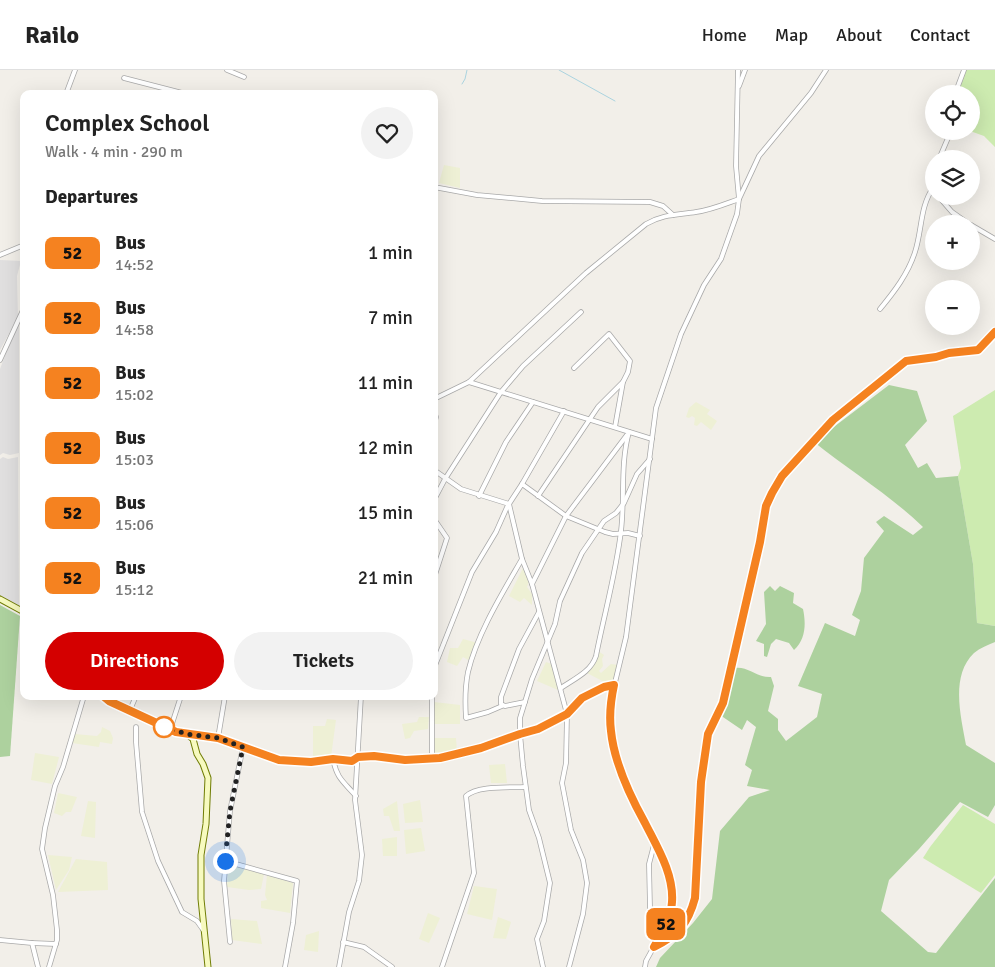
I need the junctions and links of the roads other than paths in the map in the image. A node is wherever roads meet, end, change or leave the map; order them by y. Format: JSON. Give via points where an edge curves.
{"nodes":[{"id":1,"x":75,"y":70,"type":"edge"},
{"id":2,"x":227,"y":70,"type":"edge"},
{"id":3,"x":738,"y":70,"type":"edge"},
{"id":4,"x":745,"y":70,"type":"edge"},
{"id":5,"x":826,"y":70,"type":"edge"},
{"id":6,"x":964,"y":70,"type":"edge"},
{"id":7,"x":244,"y":77,"type":"dead end"},
{"id":8,"x":124,"y":78,"type":"dead end"},
{"id":9,"x":958,"y":85,"type":"edge"},
{"id":10,"x":738,"y":88,"type":"junction"},
{"id":11,"x":68,"y":90,"type":"edge"},
{"id":12,"x":170,"y":90,"type":"edge"},
{"id":13,"x":438,"y":188,"type":"edge"},
{"id":14,"x":738,"y":199,"type":"junction"},
{"id":15,"x":925,"y":201,"type":"edge"},
{"id":16,"x":946,"y":205,"type":"edge"},
{"id":17,"x":673,"y":215,"type":"junction"},
{"id":18,"x":956,"y":215,"type":"edge"},
{"id":19,"x":980,"y":230,"type":"edge"},
{"id":20,"x":995,"y":239,"type":"edge"},
{"id":21,"x":20,"y":247,"type":"edge"},
{"id":22,"x":0,"y":255,"type":"edge"},
{"id":23,"x":880,"y":309,"type":"dead end"},
{"id":24,"x":581,"y":312,"type":"dead end"},
{"id":25,"x":20,"y":317,"type":"edge"},
{"id":26,"x":995,"y":332,"type":"edge"},
{"id":27,"x":0,"y":360,"type":"edge"},
{"id":28,"x":574,"y":368,"type":"dead end"},
{"id":29,"x":469,"y":382,"type":"junction"},
{"id":30,"x":623,"y":382,"type":"junction"},
{"id":31,"x":501,"y":392,"type":"junction"},
{"id":32,"x":438,"y":397,"type":"edge"},
{"id":33,"x":533,"y":402,"type":"junction"},
{"id":34,"x":564,"y":412,"type":"junction"},
{"id":35,"x":590,"y":420,"type":"junction"},
{"id":36,"x":615,"y":428,"type":"junction"},
{"id":37,"x":629,"y":432,"type":"junction"},
{"id":38,"x":652,"y":439,"type":"junction"},
{"id":39,"x":650,"y":459,"type":"junction"},
{"id":40,"x":438,"y":473,"type":"edge"},
{"id":41,"x":445,"y":479,"type":"junction"},
{"id":42,"x":522,"y":484,"type":"junction"},
{"id":43,"x":438,"y":492,"type":"edge"},
{"id":44,"x":479,"y":496,"type":"junction"},
{"id":45,"x":538,"y":496,"type":"junction"},
{"id":46,"x":624,"y":503,"type":"junction"},
{"id":47,"x":509,"y":504,"type":"junction"},
{"id":48,"x":566,"y":516,"type":"junction"},
{"id":49,"x":438,"y":525,"type":"edge"},
{"id":50,"x":599,"y":529,"type":"junction"},
{"id":51,"x":620,"y":533,"type":"junction"},
{"id":52,"x":640,"y":536,"type":"junction"},
{"id":53,"x":522,"y":559,"type":"junction"},
{"id":54,"x":438,"y":566,"type":"edge"},
{"id":55,"x":532,"y":584,"type":"junction"},
{"id":56,"x":0,"y":599,"type":"edge"},
{"id":57,"x":20,"y":610,"type":"edge"},
{"id":58,"x":539,"y":612,"type":"junction"},
{"id":59,"x":547,"y":641,"type":"junction"},
{"id":60,"x":438,"y":658,"type":"edge"},
{"id":61,"x":614,"y":685,"type":"junction"},
{"id":62,"x":561,"y":688,"type":"junction"},
{"id":63,"x":83,"y":700,"type":"edge"},
{"id":64,"x":108,"y":700,"type":"edge"},
{"id":65,"x":134,"y":700,"type":"edge"},
{"id":66,"x":180,"y":700,"type":"edge"},
{"id":67,"x":225,"y":700,"type":"edge"},
{"id":68,"x":361,"y":700,"type":"edge"},
{"id":69,"x":432,"y":700,"type":"edge"},
{"id":70,"x":525,"y":702,"type":"junction"},
{"id":71,"x":502,"y":706,"type":"junction"},
{"id":72,"x":130,"y":710,"type":"junction"},
{"id":73,"x":567,"y":714,"type":"junction"},
{"id":74,"x":136,"y":727,"type":"dead end"},
{"id":75,"x":170,"y":730,"type":"junction"},
{"id":76,"x":187,"y":734,"type":"junction"},
{"id":77,"x":520,"y":734,"type":"junction"},
{"id":78,"x":218,"y":738,"type":"junction"},
{"id":79,"x":243,"y":747,"type":"junction"},
{"id":80,"x":358,"y":757,"type":"junction"},
{"id":81,"x":432,"y":758,"type":"junction"},
{"id":82,"x":333,"y":759,"type":"junction"},
{"id":83,"x":525,"y":787,"type":"junction"},
{"id":84,"x":356,"y":797,"type":"junction"},
{"id":85,"x":655,"y":841,"type":"junction"},
{"id":86,"x":225,"y":861,"type":"junction"},
{"id":87,"x":650,"y":908,"type":"dead end"},
{"id":88,"x":205,"y":933,"type":"junction"},
{"id":89,"x":0,"y":940,"type":"edge"},
{"id":90,"x":230,"y":942,"type":"dead end"},
{"id":91,"x":343,"y":942,"type":"junction"},
{"id":92,"x":32,"y":943,"type":"junction"},
{"id":93,"x":56,"y":944,"type":"junction"},
{"id":94,"x":654,"y":947,"type":"junction"},
{"id":95,"x":38,"y":967,"type":"edge"},
{"id":96,"x":49,"y":967,"type":"edge"},
{"id":97,"x":208,"y":967,"type":"edge"},
{"id":98,"x":285,"y":967,"type":"edge"},
{"id":99,"x":339,"y":967,"type":"edge"},
{"id":100,"x":392,"y":967,"type":"edge"},
{"id":101,"x":442,"y":967,"type":"edge"},
{"id":102,"x":543,"y":967,"type":"edge"},
{"id":103,"x":569,"y":967,"type":"edge"},
{"id":104,"x":645,"y":967,"type":"edge"}],
"edges":[{"from":1,"to":11,"type":"street"},
{"from":2,"to":7,"type":"street"},
{"from":3,"to":10,"type":"street"},
{"from":4,"to":10,"type":"street"},
{"from":5,"to":14,"type":"street","via":[[759,156]]},
{"from":6,"to":9,"type":"street"},
{"from":8,"to":12,"type":"street"},
{"from":10,"to":14,"type":"street"},
{"from":13,"to":17,"type":"street","via":[[542,201],[650,202],[663,206]]},
{"from":14,"to":17,"type":"street","via":[[708,210]]},
{"from":14,"to":38,"type":"street","via":[[737,214],[721,259],[681,334],[656,408]]},
{"from":15,"to":23,"type":"street","via":[[914,253],[900,285]]},
{"from":16,"to":18,"type":"street"},
{"from":17,"to":29,"type":"street","via":[[656,218],[586,273]]},
{"from":19,"to":20,"type":"street"},
{"from":21,"to":22,"type":"street"},
{"from":24,"to":31,"type":"street","via":[[523,366]]},
{"from":25,"to":27,"type":"street"},
{"from":26,"to":94,"type":"street","via":[[978,350],[906,361],[833,420],[782,476],[766,506],[729,680],[723,703],[708,734],[691,913],[670,939]]},
{"from":28,"to":30,"type":"street","via":[[609,334],[630,361]]},
{"from":29,"to":31,"type":"street"},
{"from":29,"to":32,"type":"street"},
{"from":30,"to":35,"type":"street"},
{"from":30,"to":36,"type":"street"},
{"from":31,"to":33,"type":"street"},
{"from":31,"to":41,"type":"street"},
{"from":33,"to":34,"type":"street"},
{"from":33,"to":44,"type":"street","via":[[506,442]]},
{"from":34,"to":35,"type":"street"},
{"from":34,"to":42,"type":"street"},
{"from":35,"to":36,"type":"street"},
{"from":35,"to":45,"type":"street"},
{"from":36,"to":37,"type":"street"},
{"from":37,"to":38,"type":"street"},
{"from":37,"to":46,"type":"street","via":[[624,449]]},
{"from":37,"to":48,"type":"street"},
{"from":38,"to":39,"type":"street"},
{"from":39,"to":46,"type":"street","via":[[637,474]]},
{"from":39,"to":52,"type":"street"},
{"from":40,"to":41,"type":"street"},
{"from":41,"to":43,"type":"street"},
{"from":41,"to":44,"type":"street"},
{"from":42,"to":45,"type":"street"},
{"from":42,"to":47,"type":"street"},
{"from":44,"to":47,"type":"street"},
{"from":45,"to":48,"type":"street"},
{"from":46,"to":50,"type":"street"},
{"from":46,"to":51,"type":"street"},
{"from":47,"to":53,"type":"street"},
{"from":47,"to":60,"type":"street","via":[[472,572]]},
{"from":48,"to":50,"type":"street"},
{"from":48,"to":55,"type":"street"},
{"from":49,"to":54,"type":"street","via":[[447,538]]},
{"from":50,"to":51,"type":"street"},
{"from":50,"to":59,"type":"street","via":[[582,552],[560,601]]},
{"from":51,"to":52,"type":"street"},
{"from":51,"to":62,"type":"street","via":[[594,664]]},
{"from":52,"to":61,"type":"street","via":[[626,637]]},
{"from":53,"to":55,"type":"street"},
{"from":53,"to":71,"type":"street","via":[[494,609],[468,670],[465,692],[466,718]]},
{"from":55,"to":58,"type":"street"},
{"from":56,"to":57,"type":"main road"},
{"from":58,"to":59,"type":"street"},
{"from":58,"to":71,"type":"street","via":[[519,649],[502,697]]},
{"from":59,"to":62,"type":"street"},
{"from":59,"to":70,"type":"street"},
{"from":61,"to":73,"type":"street","via":[[582,698]]},
{"from":61,"to":85,"type":"street","via":[[610,730],[617,758]]},
{"from":62,"to":73,"type":"street"},
{"from":63,"to":93,"type":"street","via":[[55,786],[42,849],[53,894]]},
{"from":64,"to":72,"type":"main road"},
{"from":65,"to":72,"type":"street"},
{"from":66,"to":75,"type":"street"},
{"from":67,"to":78,"type":"street"},
{"from":68,"to":80,"type":"street"},
{"from":69,"to":81,"type":"street"},
{"from":70,"to":71,"type":"street"},
{"from":70,"to":77,"type":"street"},
{"from":72,"to":75,"type":"main road"},
{"from":73,"to":77,"type":"street"},
{"from":73,"to":103,"type":"street","via":[[566,763],[562,783],[571,830],[583,860],[587,884]]},
{"from":74,"to":88,"type":"street","via":[[142,812],[158,861],[182,912],[197,920]]},
{"from":75,"to":76,"type":"main road"},
{"from":76,"to":78,"type":"street"},
{"from":76,"to":88,"type":"main road","via":[[193,739],[208,778],[201,855],[201,913]]},
{"from":77,"to":81,"type":"street","via":[[481,748]]},
{"from":77,"to":83,"type":"street"},
{"from":78,"to":79,"type":"street"},
{"from":79,"to":82,"type":"street","via":[[289,762]]},
{"from":79,"to":86,"type":"street","via":[[230,811]]},
{"from":80,"to":81,"type":"street"},
{"from":80,"to":82,"type":"street","via":[[352,761]]},
{"from":80,"to":84,"type":"street"},
{"from":82,"to":84,"type":"street","via":[[337,775]]},
{"from":83,"to":101,"type":"street","via":[[482,790],[466,796],[474,874]]},
{"from":83,"to":102,"type":"street","via":[[550,882],[538,939]]},
{"from":84,"to":91,"type":"street","via":[[362,856]]},
{"from":85,"to":87,"type":"street","via":[[649,864]]},
{"from":85,"to":94,"type":"street","via":[[668,874],[672,903],[669,919]]},
{"from":86,"to":90,"type":"street"},
{"from":86,"to":98,"type":"street","via":[[297,881]]},
{"from":88,"to":97,"type":"main road"},
{"from":89,"to":92,"type":"street"},
{"from":91,"to":99,"type":"street"},
{"from":91,"to":100,"type":"street","via":[[364,947]]},
{"from":92,"to":93,"type":"street"},
{"from":92,"to":95,"type":"street"},
{"from":93,"to":96,"type":"street"},
{"from":94,"to":104,"type":"street"}]}
